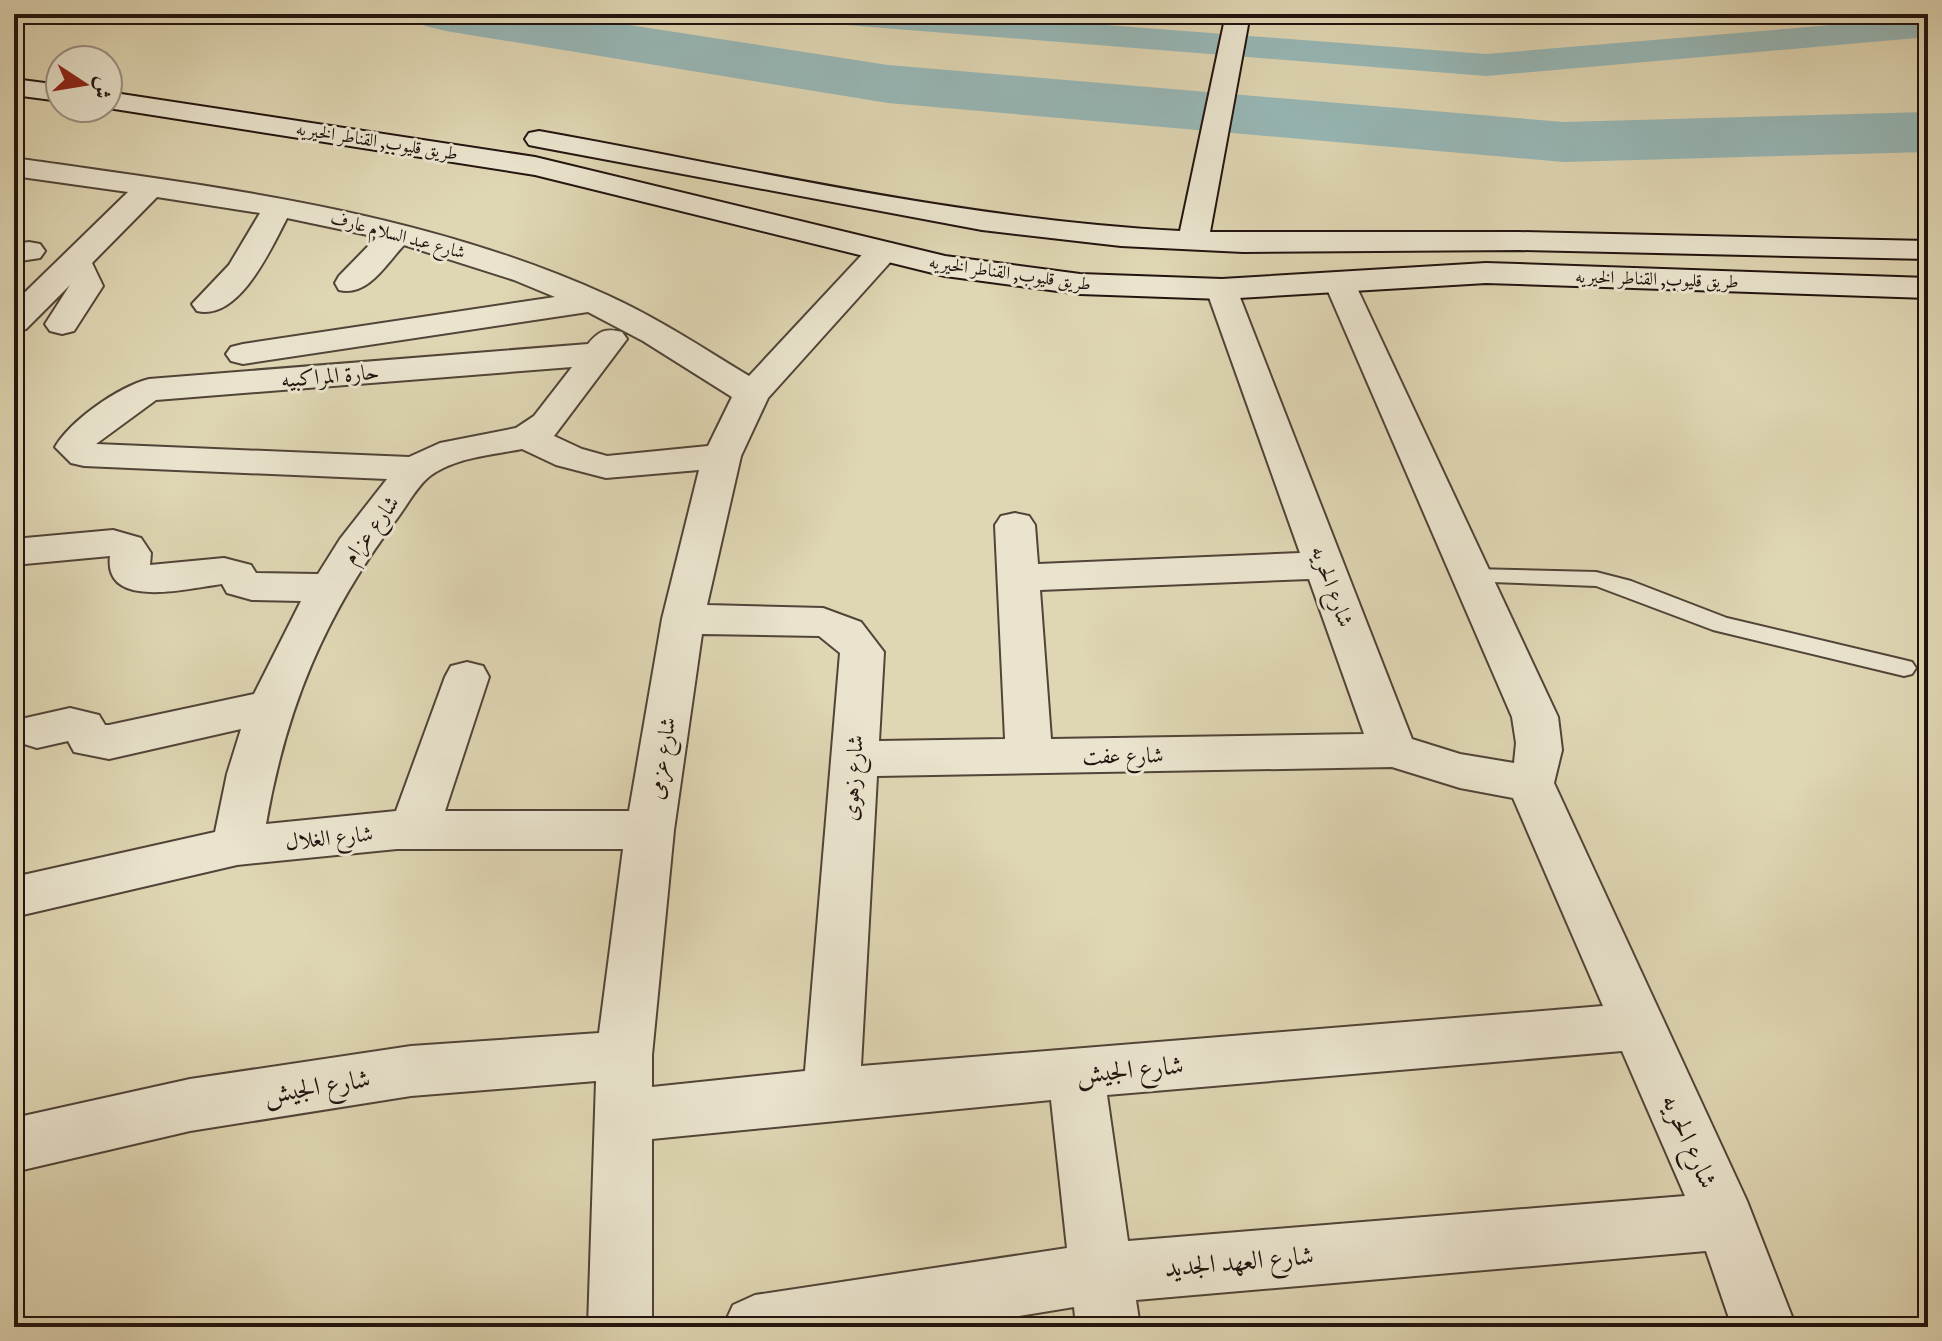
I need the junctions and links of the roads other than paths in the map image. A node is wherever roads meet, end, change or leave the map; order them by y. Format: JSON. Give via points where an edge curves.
{"nodes":[{"id":1,"x":1238,"y":14,"type":"edge"},
{"id":2,"x":14,"y":67,"type":"edge"},
{"id":3,"x":44,"y":70,"type":"edge"},
{"id":4,"x":124,"y":79,"type":"edge"},
{"id":5,"x":14,"y":87,"type":"edge"},
{"id":6,"x":44,"y":91,"type":"edge"},
{"id":7,"x":124,"y":102,"type":"edge"},
{"id":8,"x":14,"y":167,"type":"edge"},
{"id":9,"x":150,"y":187,"type":"junction"},
{"id":10,"x":279,"y":206,"type":"junction"},
{"id":11,"x":399,"y":232,"type":"junction"},
{"id":12,"x":1193,"y":241,"type":"junction"},
{"id":13,"x":1928,"y":250,"type":"edge"},
{"id":14,"x":883,"y":251,"type":"junction"},
{"id":15,"x":76,"y":263,"type":"junction"},
{"id":16,"x":1340,"y":282,"type":"junction"},
{"id":17,"x":351,"y":283,"type":"dead end"},
{"id":18,"x":1928,"y":288,"type":"edge"},
{"id":19,"x":1222,"y":289,"type":"junction"},
{"id":20,"x":209,"y":304,"type":"dead end"},
{"id":21,"x":610,"y":309,"type":"junction"},
{"id":22,"x":14,"y":322,"type":"edge"},
{"id":23,"x":62,"y":324,"type":"dead end"},
{"id":24,"x":243,"y":354,"type":"dead end"},
{"id":25,"x":598,"y":354,"type":"junction"},
{"id":26,"x":752,"y":394,"type":"junction"},
{"id":27,"x":527,"y":437,"type":"junction"},
{"id":28,"x":722,"y":456,"type":"junction"},
{"id":29,"x":415,"y":469,"type":"junction"},
{"id":30,"x":1015,"y":525,"type":"dead end"},
{"id":31,"x":14,"y":552,"type":"edge"},
{"id":32,"x":1325,"y":565,"type":"junction"},
{"id":33,"x":1472,"y":576,"type":"junction"},
{"id":34,"x":1017,"y":578,"type":"junction"},
{"id":35,"x":328,"y":588,"type":"junction"},
{"id":36,"x":683,"y":619,"type":"junction"},
{"id":37,"x":1904,"y":668,"type":"dead end"},
{"id":38,"x":467,"y":677,"type":"dead end"},
{"id":39,"x":271,"y":706,"type":"junction"},
{"id":40,"x":37,"y":731,"type":"dead end"},
{"id":41,"x":1393,"y":750,"type":"junction"},
{"id":42,"x":1029,"y":756,"type":"junction"},
{"id":43,"x":853,"y":759,"type":"junction"},
{"id":44,"x":1530,"y":783,"type":"junction"},
{"id":45,"x":414,"y":830,"type":"junction"},
{"id":46,"x":650,"y":830,"type":"junction"},
{"id":47,"x":237,"y":846,"type":"junction"},
{"id":48,"x":14,"y":897,"type":"edge"},
{"id":49,"x":1639,"y":1026,"type":"junction"},
{"id":50,"x":624,"y":1055,"type":"junction"},
{"id":51,"x":1076,"y":1073,"type":"junction"},
{"id":52,"x":831,"y":1094,"type":"junction"},
{"id":53,"x":622,"y":1116,"type":"junction"},
{"id":54,"x":14,"y":1145,"type":"edge"},
{"id":55,"x":1726,"y":1221,"type":"junction"},
{"id":56,"x":1105,"y":1300,"type":"edge"},
{"id":57,"x":620,"y":1327,"type":"edge"},
{"id":58,"x":755,"y":1327,"type":"edge"},
{"id":59,"x":1764,"y":1327,"type":"edge"}],
"edges":[{"from":1,"to":12,"type":"street"},
{"from":2,"to":3,"type":"street"},
{"from":4,"to":12,"type":"street","name":"طريق قليوب, القناطر الخيريه","via":[[565,143],[982,221]]},
{"from":5,"to":6,"type":"street"},
{"from":7,"to":14,"type":"street","name":"طريق قليوب, القناطر الخيريه","via":[[535,166]]},
{"from":8,"to":9,"type":"street","name":"شارع عبد السلام عارف"},
{"from":9,"to":10,"type":"street","name":"شارع عبد السلام عارف"},
{"from":9,"to":15,"type":"street"},
{"from":10,"to":11,"type":"street","name":"شارع عبد السلام عارف"},
{"from":10,"to":20,"type":"street","via":[[238,278]]},
{"from":11,"to":17,"type":"street"},
{"from":11,"to":21,"type":"street","name":"شارع عبد السلام عارف"},
{"from":12,"to":13,"type":"street","name":"طريق قليوب, القناطر الخيريه"},
{"from":14,"to":19,"type":"street","name":"طريق قليوب, القناطر الخيريه","via":[[945,266],[1080,284]]},
{"from":14,"to":26,"type":"street","name":"شارع عزمى"},
{"from":15,"to":22,"type":"street"},
{"from":15,"to":23,"type":"street","via":[[87,286]]},
{"from":16,"to":18,"type":"street","name":"طريق قليوب, القناطر الخيريه","via":[[1511,274]]},
{"from":16,"to":19,"type":"street","name":"طريق قليوب, القناطر الخيريه"},
{"from":16,"to":33,"type":"street"},
{"from":19,"to":32,"type":"street","name":"شارع الحريه"},
{"from":21,"to":24,"type":"street"},
{"from":21,"to":25,"type":"street"},
{"from":21,"to":26,"type":"street","name":"شارع عبد السلام عارف"},
{"from":25,"to":27,"type":"street","via":[[547,424]]},
{"from":25,"to":29,"type":"street","name":"حارة المراكبيه","via":[[149,390],[74,447],[84,455]]},
{"from":26,"to":28,"type":"street","name":"شارع عزمى"},
{"from":27,"to":28,"type":"street","via":[[606,467]]},
{"from":27,"to":29,"type":"street","name":"شارع عزام","via":[[453,451]]},
{"from":28,"to":36,"type":"street","name":"شارع عزمى"},
{"from":29,"to":35,"type":"street","name":"شارع عزام"},
{"from":30,"to":34,"type":"street"},
{"from":31,"to":35,"type":"street","via":[[113,543],[127,547],[129,571],[139,579],[224,571],[252,586]]},
{"from":32,"to":34,"type":"street"},
{"from":32,"to":41,"type":"street","name":"شارع الحريه"},
{"from":33,"to":37,"type":"lane","via":[[1596,579],[1721,624]]},
{"from":33,"to":44,"type":"street","via":[[1535,717],[1541,740]]},
{"from":34,"to":42,"type":"street"},
{"from":35,"to":39,"type":"street","name":"شارع عزام"},
{"from":36,"to":43,"type":"street","name":"شارع زهوى","via":[[823,622],[841,628],[862,652]]},
{"from":36,"to":46,"type":"street","name":"شارع عزمى"},
{"from":38,"to":45,"type":"street"},
{"from":39,"to":40,"type":"street","via":[[109,742],[90,740],[83,727],[70,724]]},
{"from":39,"to":47,"type":"street","name":"شارع عزام"},
{"from":41,"to":42,"type":"street","name":"شارع عفت"},
{"from":41,"to":44,"type":"street","via":[[1460,771]]},
{"from":42,"to":43,"type":"street","name":"شارع عفت"},
{"from":43,"to":52,"type":"street","name":"شارع زهوى"},
{"from":44,"to":49,"type":"street","name":"شارع الحريه"},
{"from":45,"to":46,"type":"street","name":"شارع الغلال"},
{"from":45,"to":47,"type":"street","name":"شارع الغلال"},
{"from":46,"to":50,"type":"street","name":"شارع عزمى"},
{"from":47,"to":48,"type":"street","name":"شارع الغلال"},
{"from":49,"to":51,"type":"street","name":"شارع الجيش"},
{"from":49,"to":55,"type":"street","name":"شارع الحريه"},
{"from":50,"to":53,"type":"street","name":"شارع عزمى"},
{"from":50,"to":54,"type":"street","name":"شارع الجيش","via":[[411,1071],[190,1105]]},
{"from":51,"to":52,"type":"street","name":"شارع الجيش"},
{"from":51,"to":56,"type":"street"},
{"from":52,"to":53,"type":"street","name":"شارع الجيش"},
{"from":53,"to":57,"type":"street","name":"شارع عزمى"},
{"from":55,"to":56,"type":"street","name":"شارع العهد الجديد"},
{"from":55,"to":59,"type":"street","name":"شارع الحريه"},
{"from":56,"to":58,"type":"street","name":"شارع العهد الجديد"}]}
